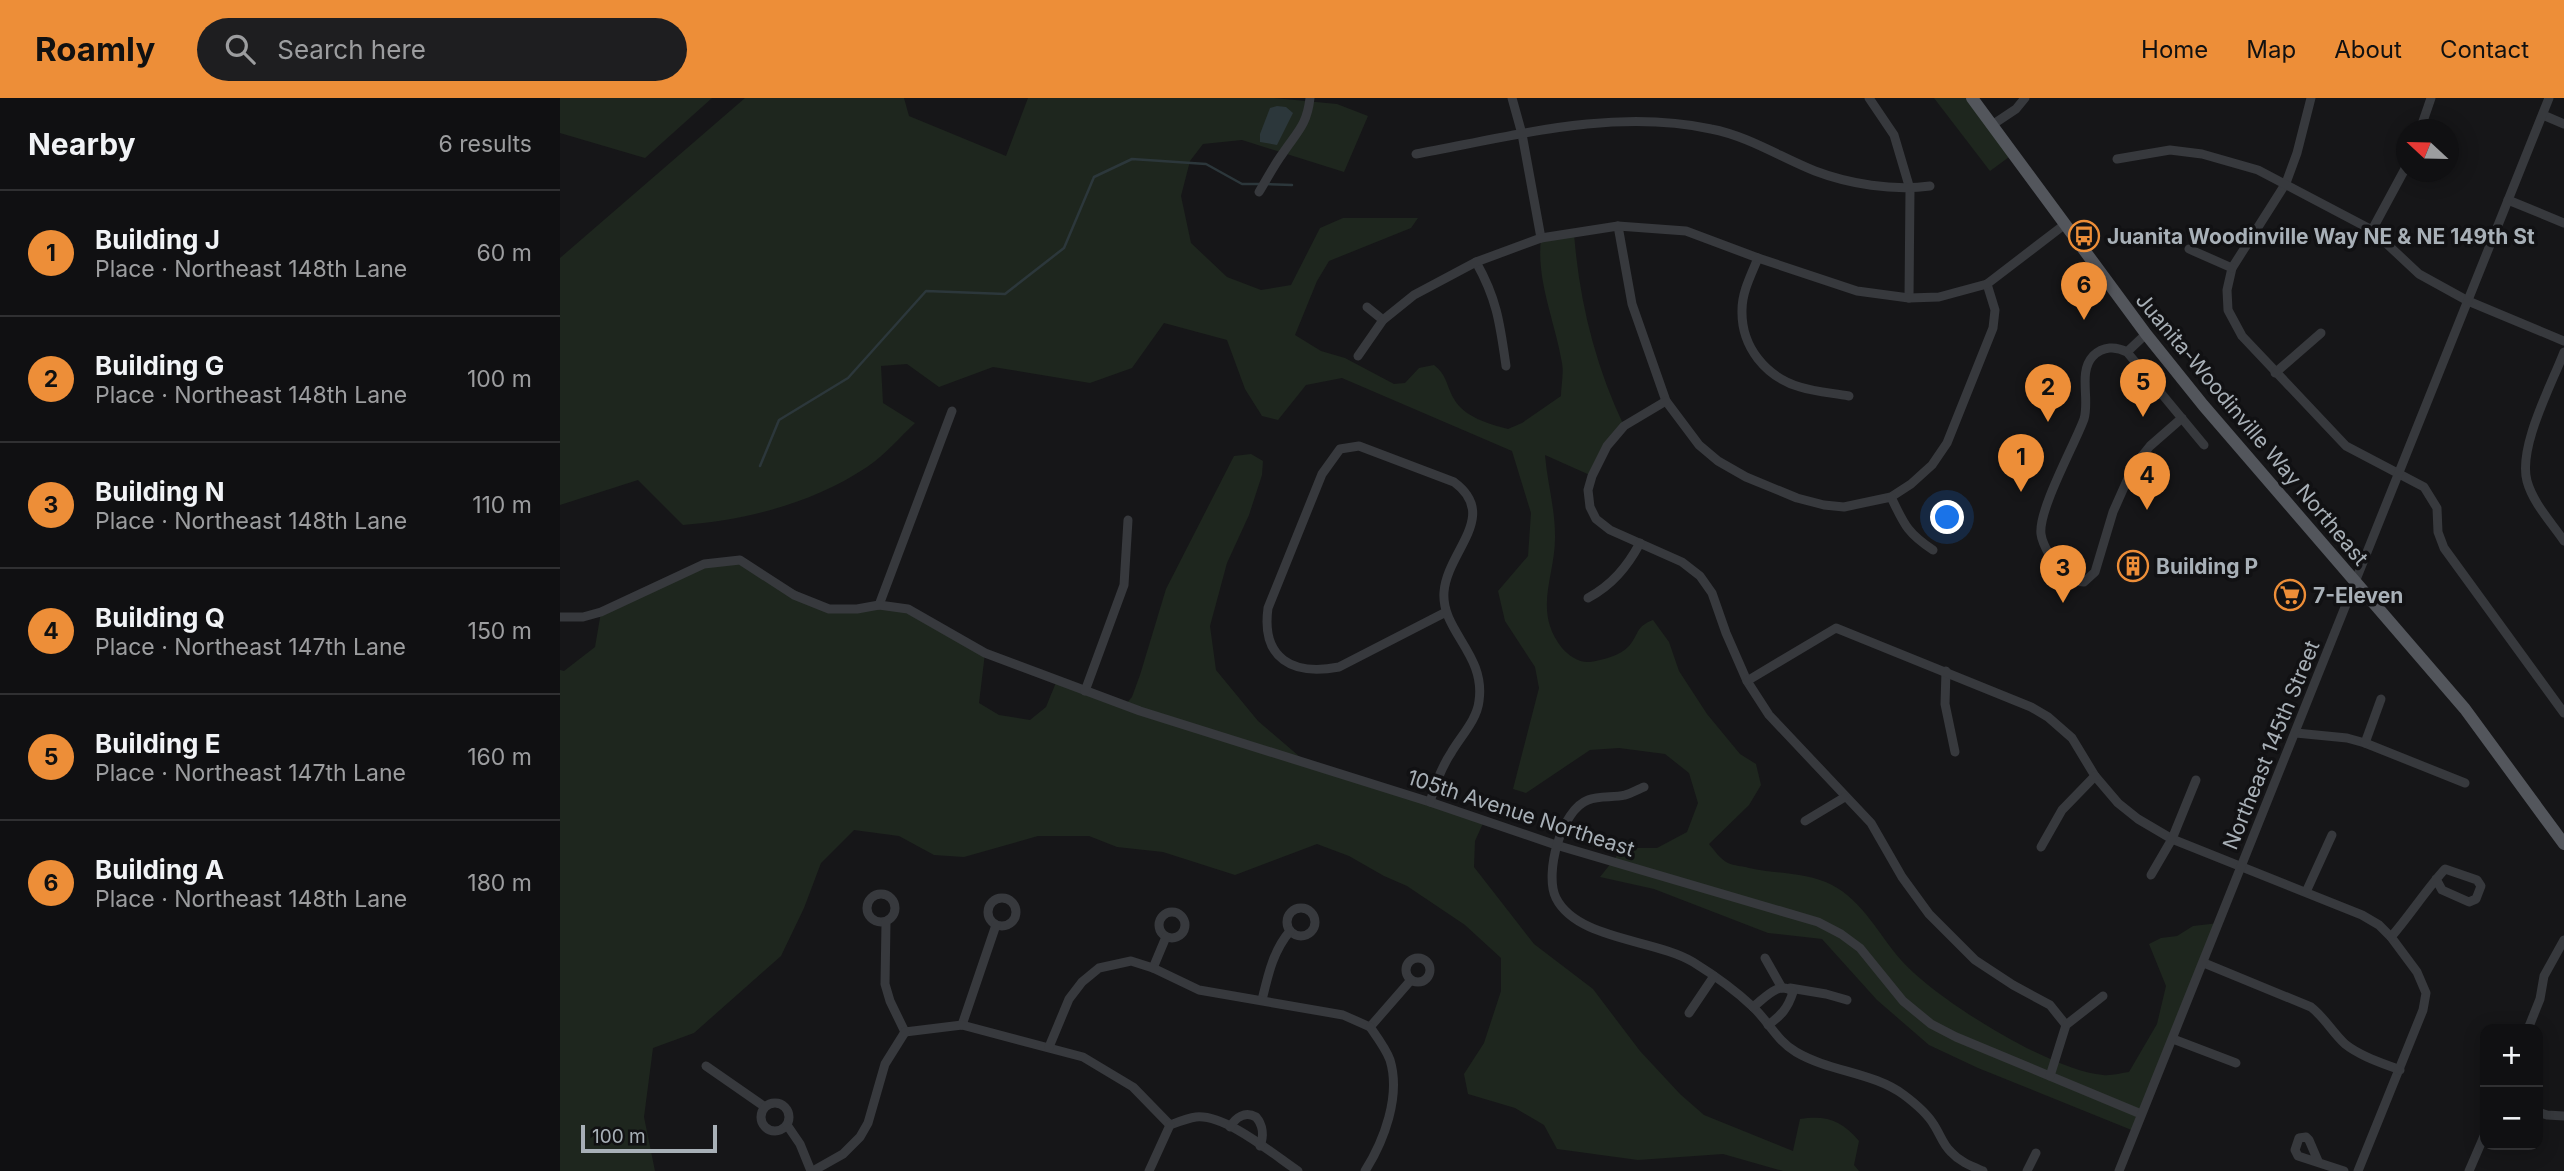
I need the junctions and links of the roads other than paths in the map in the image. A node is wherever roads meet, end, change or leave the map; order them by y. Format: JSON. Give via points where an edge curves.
{"nodes":[{"id":1,"x":1310,"y":98,"type":"edge"},
{"id":2,"x":1512,"y":98,"type":"edge"},
{"id":3,"x":1869,"y":98,"type":"edge"},
{"id":4,"x":1972,"y":98,"type":"edge"},
{"id":5,"x":2025,"y":98,"type":"edge"},
{"id":6,"x":2311,"y":98,"type":"edge"},
{"id":7,"x":2431,"y":98,"type":"edge"},
{"id":8,"x":2549,"y":98,"type":"edge"},
{"id":9,"x":2543,"y":115,"type":"junction"},
{"id":10,"x":2424,"y":119,"type":"edge"},
{"id":11,"x":2564,"y":124,"type":"edge"},
{"id":12,"x":1992,"y":125,"type":"junction"},
{"id":13,"x":1522,"y":134,"type":"junction"},
{"id":14,"x":1416,"y":154,"type":"dead end"},
{"id":15,"x":2117,"y":159,"type":"dead end"},
{"id":16,"x":2398,"y":182,"type":"edge"},
{"id":17,"x":2286,"y":183,"type":"junction"},
{"id":18,"x":1930,"y":186,"type":"dead end"},
{"id":19,"x":1910,"y":189,"type":"junction"},
{"id":20,"x":1259,"y":192,"type":"dead end"},
{"id":21,"x":2508,"y":200,"type":"junction"},
{"id":22,"x":2564,"y":223,"type":"edge"},
{"id":23,"x":2064,"y":225,"type":"junction"},
{"id":24,"x":1618,"y":226,"type":"junction"},
{"id":25,"x":2372,"y":230,"type":"junction"},
{"id":26,"x":1541,"y":238,"type":"junction"},
{"id":27,"x":2189,"y":249,"type":"dead end"},
{"id":28,"x":1758,"y":258,"type":"junction"},
{"id":29,"x":1476,"y":262,"type":"junction"},
{"id":30,"x":2232,"y":268,"type":"junction"},
{"id":31,"x":1987,"y":284,"type":"junction"},
{"id":32,"x":1909,"y":298,"type":"junction"},
{"id":33,"x":2468,"y":300,"type":"junction"},
{"id":34,"x":1367,"y":307,"type":"dead end"},
{"id":35,"x":1383,"y":320,"type":"junction"},
{"id":36,"x":2321,"y":333,"type":"dead end"},
{"id":37,"x":2146,"y":334,"type":"junction"},
{"id":38,"x":2564,"y":341,"type":"edge"},
{"id":39,"x":2127,"y":352,"type":"junction"},
{"id":40,"x":2564,"y":352,"type":"edge"},
{"id":41,"x":1358,"y":355,"type":"dead end"},
{"id":42,"x":1506,"y":366,"type":"dead end"},
{"id":43,"x":2275,"y":373,"type":"junction"},
{"id":44,"x":1849,"y":396,"type":"dead end"},
{"id":45,"x":1666,"y":401,"type":"junction"},
{"id":46,"x":952,"y":411,"type":"dead end"},
{"id":47,"x":2182,"y":418,"type":"junction"},
{"id":48,"x":2204,"y":445,"type":"dead end"},
{"id":49,"x":2399,"y":472,"type":"junction"},
{"id":50,"x":1891,"y":497,"type":"junction"},
{"id":51,"x":1128,"y":520,"type":"dead end"},
{"id":52,"x":2564,"y":541,"type":"edge"},
{"id":53,"x":1640,"y":543,"type":"junction"},
{"id":54,"x":1933,"y":550,"type":"dead end"},
{"id":55,"x":2354,"y":582,"type":"junction"},
{"id":56,"x":1588,"y":598,"type":"dead end"},
{"id":57,"x":879,"y":605,"type":"junction"},
{"id":58,"x":1446,"y":612,"type":"junction"},
{"id":59,"x":560,"y":617,"type":"edge"},
{"id":60,"x":1946,"y":671,"type":"junction"},
{"id":61,"x":1747,"y":681,"type":"junction"},
{"id":62,"x":1085,"y":691,"type":"junction"},
{"id":63,"x":2381,"y":699,"type":"dead end"},
{"id":64,"x":2564,"y":713,"type":"edge"},
{"id":65,"x":2296,"y":733,"type":"junction"},
{"id":66,"x":2365,"y":743,"type":"junction"},
{"id":67,"x":1955,"y":752,"type":"dead end"},
{"id":68,"x":2095,"y":776,"type":"junction"},
{"id":69,"x":2196,"y":780,"type":"dead end"},
{"id":70,"x":2465,"y":783,"type":"dead end"},
{"id":71,"x":1644,"y":787,"type":"dead end"},
{"id":72,"x":1845,"y":797,"type":"junction"},
{"id":73,"x":1430,"y":802,"type":"junction"},
{"id":74,"x":1805,"y":821,"type":"dead end"},
{"id":75,"x":2332,"y":835,"type":"dead end"},
{"id":76,"x":2172,"y":839,"type":"junction"},
{"id":77,"x":2564,"y":844,"type":"edge"},
{"id":78,"x":1556,"y":845,"type":"junction"},
{"id":79,"x":2041,"y":846,"type":"dead end"},
{"id":80,"x":2241,"y":867,"type":"junction"},
{"id":81,"x":2151,"y":874,"type":"dead end"},
{"id":82,"x":2436,"y":879,"type":"junction"},
{"id":83,"x":2306,"y":892,"type":"junction"},
{"id":84,"x":886,"y":922,"type":"dead end"},
{"id":85,"x":996,"y":925,"type":"dead end"},
{"id":86,"x":1290,"y":931,"type":"dead end"},
{"id":87,"x":1166,"y":937,"type":"dead end"},
{"id":88,"x":2391,"y":937,"type":"junction"},
{"id":89,"x":2564,"y":940,"type":"edge"},
{"id":90,"x":1765,"y":958,"type":"dead end"},
{"id":91,"x":2204,"y":963,"type":"junction"},
{"id":92,"x":1153,"y":968,"type":"junction"},
{"id":93,"x":1714,"y":976,"type":"junction"},
{"id":94,"x":1411,"y":980,"type":"dead end"},
{"id":95,"x":1785,"y":988,"type":"junction"},
{"id":96,"x":2104,"y":996,"type":"dead end"},
{"id":97,"x":1262,"y":1000,"type":"junction"},
{"id":98,"x":1847,"y":1000,"type":"dead end"},
{"id":99,"x":1754,"y":1007,"type":"junction"},
{"id":100,"x":1689,"y":1013,"type":"dead end"},
{"id":101,"x":2530,"y":1024,"type":"edge"},
{"id":102,"x":1768,"y":1025,"type":"junction"},
{"id":103,"x":2066,"y":1025,"type":"junction"},
{"id":104,"x":962,"y":1026,"type":"junction"},
{"id":105,"x":1370,"y":1027,"type":"junction"},
{"id":106,"x":905,"y":1032,"type":"junction"},
{"id":107,"x":2173,"y":1038,"type":"junction"},
{"id":108,"x":1049,"y":1047,"type":"junction"},
{"id":109,"x":2236,"y":1063,"type":"dead end"},
{"id":110,"x":706,"y":1066,"type":"dead end"},
{"id":111,"x":2400,"y":1070,"type":"junction"},
{"id":112,"x":2050,"y":1076,"type":"junction"},
{"id":113,"x":765,"y":1107,"type":"junction"},
{"id":114,"x":2141,"y":1114,"type":"junction"},
{"id":115,"x":2543,"y":1114,"type":"edge"},
{"id":116,"x":2564,"y":1116,"type":"edge"},
{"id":117,"x":787,"y":1125,"type":"junction"},
{"id":118,"x":1170,"y":1125,"type":"junction"},
{"id":119,"x":1230,"y":1127,"type":"junction"},
{"id":120,"x":1260,"y":1146,"type":"junction"},
{"id":121,"x":2480,"y":1146,"type":"edge"},
{"id":122,"x":2036,"y":1153,"type":"dead end"},
{"id":123,"x":2318,"y":1161,"type":"dead end"},
{"id":124,"x":812,"y":1171,"type":"edge"},
{"id":125,"x":1149,"y":1171,"type":"edge"},
{"id":126,"x":1298,"y":1171,"type":"edge"},
{"id":127,"x":1365,"y":1171,"type":"edge"},
{"id":128,"x":1983,"y":1171,"type":"edge"},
{"id":129,"x":2027,"y":1171,"type":"edge"},
{"id":130,"x":2119,"y":1171,"type":"edge"},
{"id":131,"x":2344,"y":1171,"type":"edge"},
{"id":132,"x":2358,"y":1171,"type":"edge"},
{"id":133,"x":2469,"y":1171,"type":"edge"}],
"edges":[{"from":1,"to":20,"type":"street","via":[[1301,130]]},
{"from":2,"to":13,"type":"street"},
{"from":3,"to":19,"type":"street","via":[[1894,135]]},
{"from":4,"to":12,"type":"main road","name":"Juanita-Woodinville Way Northeast"},
{"from":5,"to":12,"type":"street"},
{"from":6,"to":17,"type":"street"},
{"from":7,"to":10,"type":"street"},
{"from":8,"to":9,"type":"street","name":"Northeast 145th Street"},
{"from":9,"to":11,"type":"street"},
{"from":9,"to":21,"type":"street","name":"Northeast 145th Street"},
{"from":12,"to":23,"type":"main road","name":"Juanita-Woodinville Way Northeast"},
{"from":13,"to":14,"type":"street"},
{"from":13,"to":19,"type":"street","via":[[1604,121],[1668,122],[1731,134],[1843,180]]},
{"from":13,"to":26,"type":"street"},
{"from":15,"to":17,"type":"street","via":[[2170,150],[2202,154]]},
{"from":16,"to":25,"type":"street"},
{"from":17,"to":25,"type":"street"},
{"from":17,"to":30,"type":"street"},
{"from":18,"to":19,"type":"street"},
{"from":19,"to":32,"type":"street"},
{"from":21,"to":22,"type":"street"},
{"from":21,"to":33,"type":"street","name":"Northeast 145th Street"},
{"from":23,"to":31,"type":"street"},
{"from":23,"to":37,"type":"main road","name":"Juanita-Woodinville Way Northeast"},
{"from":24,"to":26,"type":"street"},
{"from":24,"to":28,"type":"street","via":[[1686,230]]},
{"from":24,"to":45,"type":"street","via":[[1632,304]]},
{"from":25,"to":33,"type":"street","via":[[2419,274]]},
{"from":26,"to":29,"type":"street"},
{"from":27,"to":30,"type":"street"},
{"from":28,"to":32,"type":"street","via":[[1857,291]]},
{"from":28,"to":44,"type":"street","via":[[1742,311],[1753,353],[1781,380]]},
{"from":29,"to":35,"type":"street","via":[[1414,295]]},
{"from":29,"to":42,"type":"street","via":[[1499,312]]},
{"from":30,"to":43,"type":"street","via":[[2228,310],[2242,336]]},
{"from":31,"to":32,"type":"street","via":[[1939,297]]},
{"from":31,"to":50,"type":"street","via":[[1995,310],[1993,328],[1947,443],[1931,465]]},
{"from":33,"to":38,"type":"street"},
{"from":33,"to":49,"type":"street","name":"Northeast 145th Street"},
{"from":34,"to":35,"type":"street"},
{"from":35,"to":41,"type":"street"},
{"from":36,"to":43,"type":"street"},
{"from":37,"to":39,"type":"street"},
{"from":37,"to":55,"type":"main road","name":"Juanita-Woodinville Way Northeast"},
{"from":39,"to":47,"type":"street"},
{"from":39,"to":47,"type":"street","via":[[2115,347],[2089,362],[2084,418],[2040,529],[2055,565],[2066,577],[2084,582],[2095,572],[2133,467]]},
{"from":40,"to":52,"type":"street","via":[[2526,449],[2527,482]]},
{"from":43,"to":49,"type":"street","via":[[2346,446]]},
{"from":45,"to":50,"type":"street","via":[[1699,445],[1746,477],[1824,505],[1844,507]]},
{"from":45,"to":53,"type":"street","via":[[1624,426],[1607,446],[1588,490],[1596,519]]},
{"from":46,"to":57,"type":"street"},
{"from":47,"to":48,"type":"street"},
{"from":49,"to":55,"type":"street","name":"Northeast 145th Street"},
{"from":49,"to":64,"type":"street","via":[[2424,487],[2437,508],[2444,548]]},
{"from":50,"to":54,"type":"street","via":[[1905,528]]},
{"from":51,"to":62,"type":"street","via":[[1124,585]]},
{"from":53,"to":56,"type":"street","via":[[1614,580]]},
{"from":53,"to":61,"type":"street","via":[[1682,562],[1700,576],[1712,593]]},
{"from":55,"to":65,"type":"street","name":"Northeast 145th Street"},
{"from":55,"to":77,"type":"main road","name":"Juanita-Woodinville Way Northeast","via":[[2465,709]]},
{"from":57,"to":59,"type":"street","name":"105th Avenue Northeast","via":[[829,609],[793,595],[740,560],[704,565],[601,612]]},
{"from":57,"to":62,"type":"street","name":"105th Avenue Northeast","via":[[908,609],[985,653]]},
{"from":58,"to":58,"type":"street","via":[[1448,573],[1474,515],[1466,491],[1454,482],[1359,446],[1340,449],[1322,474],[1268,608],[1266,625],[1274,650],[1293,667],[1339,667]]},
{"from":58,"to":73,"type":"street","via":[[1477,670],[1479,706],[1442,770]]},
{"from":60,"to":61,"type":"street","via":[[1836,628]]},
{"from":60,"to":67,"type":"street","via":[[1945,704]]},
{"from":60,"to":68,"type":"street","via":[[2048,717],[2072,738]]},
{"from":61,"to":72,"type":"street","via":[[1769,715]]},
{"from":62,"to":73,"type":"street","name":"105th Avenue Northeast"},
{"from":63,"to":66,"type":"street"},
{"from":65,"to":66,"type":"street"},
{"from":65,"to":80,"type":"street","name":"Northeast 145th Street"},
{"from":66,"to":70,"type":"street"},
{"from":68,"to":76,"type":"street","via":[[2118,803]]},
{"from":68,"to":79,"type":"street","via":[[2062,810]]},
{"from":69,"to":76,"type":"street"},
{"from":71,"to":78,"type":"street","via":[[1580,804]]},
{"from":72,"to":74,"type":"street"},
{"from":72,"to":103,"type":"street","via":[[1871,823],[1929,914],[1975,960],[2050,1005]]},
{"from":73,"to":78,"type":"street","name":"105th Avenue Northeast"},
{"from":75,"to":83,"type":"street"},
{"from":76,"to":80,"type":"street"},
{"from":76,"to":81,"type":"street"},
{"from":78,"to":93,"type":"street","via":[[1550,881],[1569,915],[1585,925],[1690,960]]},
{"from":78,"to":112,"type":"street","name":"105th Avenue Northeast","via":[[1818,922],[1860,948],[1903,1001],[1931,1024]]},
{"from":80,"to":83,"type":"street"},
{"from":80,"to":91,"type":"street","name":"Northeast 145th Street"},
{"from":82,"to":82,"type":"street","via":[[2442,890],[2469,902],[2476,899],[2481,886],[2477,880],[2445,869]]},
{"from":82,"to":88,"type":"street"},
{"from":83,"to":88,"type":"street","via":[[2362,915]]},
{"from":84,"to":106,"type":"street","via":[[885,984]]},
{"from":85,"to":104,"type":"street"},
{"from":86,"to":97,"type":"street","via":[[1279,944]]},
{"from":87,"to":92,"type":"street"},
{"from":88,"to":111,"type":"street","via":[[2426,993]]},
{"from":89,"to":101,"type":"street","via":[[2544,976]]},
{"from":90,"to":95,"type":"street"},
{"from":91,"to":107,"type":"street","name":"Northeast 145th Street"},
{"from":91,"to":111,"type":"street","via":[[2311,1007],[2345,1044]]},
{"from":92,"to":97,"type":"street","via":[[1199,990]]},
{"from":92,"to":108,"type":"street","via":[[1131,961],[1099,968],[1069,999]]},
{"from":93,"to":99,"type":"street"},
{"from":93,"to":100,"type":"street"},
{"from":94,"to":105,"type":"street"},
{"from":95,"to":98,"type":"street"},
{"from":95,"to":99,"type":"street","via":[[1770,993]]},
{"from":95,"to":102,"type":"street","via":[[1793,992],[1790,1004]]},
{"from":96,"to":103,"type":"street"},
{"from":97,"to":105,"type":"street","via":[[1343,1016]]},
{"from":99,"to":102,"type":"street"},
{"from":102,"to":128,"type":"street","via":[[1779,1040],[1813,1061],[1884,1083],[1901,1093],[1932,1122],[1948,1150]]},
{"from":103,"to":112,"type":"street"},
{"from":104,"to":106,"type":"street"},
{"from":104,"to":108,"type":"street"},
{"from":105,"to":127,"type":"street","via":[[1390,1059],[1394,1083],[1382,1140]]},
{"from":106,"to":124,"type":"street","via":[[885,1064],[860,1137],[843,1154]]},
{"from":107,"to":109,"type":"street"},
{"from":107,"to":114,"type":"street","name":"Northeast 145th Street"},
{"from":108,"to":118,"type":"street","via":[[1106,1069],[1133,1087]]},
{"from":110,"to":113,"type":"street"},
{"from":111,"to":132,"type":"street"},
{"from":112,"to":114,"type":"street","name":"105th Avenue Northeast"},
{"from":113,"to":117,"type":"street","via":[[774,1103],[786,1108]]},
{"from":113,"to":117,"type":"street","via":[[761,1120],[766,1128],[779,1130]]},
{"from":114,"to":130,"type":"street","name":"Northeast 145th Street"},
{"from":115,"to":116,"type":"street"},
{"from":117,"to":124,"type":"street"},
{"from":118,"to":119,"type":"street","via":[[1197,1117]]},
{"from":118,"to":125,"type":"street"},
{"from":119,"to":120,"type":"street"},
{"from":119,"to":120,"type":"street","via":[[1239,1117],[1256,1117],[1262,1127]]},
{"from":120,"to":126,"type":"street"},
{"from":121,"to":133,"type":"street"},
{"from":122,"to":129,"type":"street"},
{"from":123,"to":131,"type":"street"}]}
